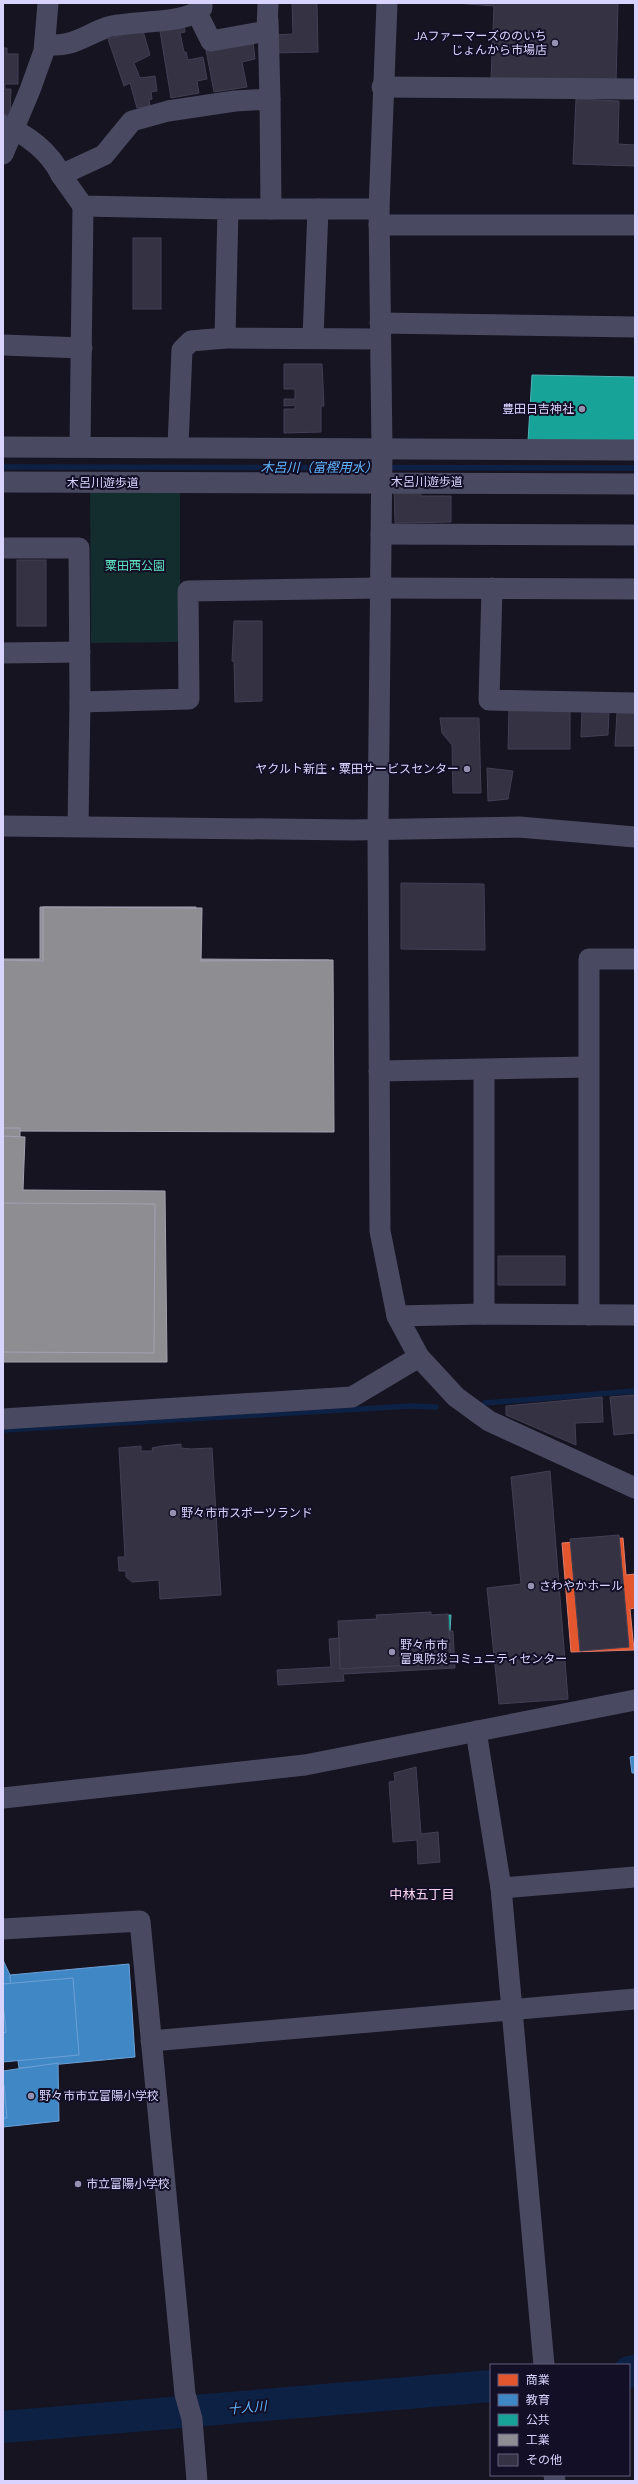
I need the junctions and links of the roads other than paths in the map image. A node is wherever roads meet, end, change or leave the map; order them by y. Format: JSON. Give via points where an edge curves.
{"nodes":[{"id":1,"x":48,"y":3,"type":"edge"},
{"id":2,"x":387,"y":3,"type":"edge"},
{"id":3,"x":200,"y":8,"type":"edge"},
{"id":4,"x":268,"y":12,"type":"edge"},
{"id":5,"x":45,"y":44,"type":"junction"},
{"id":6,"x":382,"y":87,"type":"junction"},
{"id":7,"x":635,"y":89,"type":"edge"},
{"id":8,"x":270,"y":99,"type":"junction"},
{"id":9,"x":8,"y":127,"type":"edge"},
{"id":10,"x":3,"y":154,"type":"edge"},
{"id":11,"x":61,"y":175,"type":"junction"},
{"id":12,"x":83,"y":206,"type":"junction"},
{"id":13,"x":228,"y":209,"type":"junction"},
{"id":14,"x":271,"y":209,"type":"junction"},
{"id":15,"x":318,"y":209,"type":"junction"},
{"id":16,"x":379,"y":217,"type":"junction"},
{"id":17,"x":635,"y":225,"type":"edge"},
{"id":18,"x":635,"y":327,"type":"edge"},
{"id":19,"x":380,"y":331,"type":"junction"},
{"id":20,"x":226,"y":338,"type":"junction"},
{"id":21,"x":313,"y":338,"type":"junction"},
{"id":22,"x":3,"y":346,"type":"edge"},
{"id":23,"x":82,"y":348,"type":"junction"},
{"id":24,"x":178,"y":446,"type":"junction"},
{"id":25,"x":3,"y":447,"type":"edge"},
{"id":26,"x":80,"y":447,"type":"junction"},
{"id":27,"x":635,"y":450,"type":"edge"},
{"id":28,"x":382,"y":467,"type":"junction"},
{"id":29,"x":3,"y":482,"type":"edge"},
{"id":30,"x":635,"y":484,"type":"edge"},
{"id":31,"x":381,"y":534,"type":"junction"},
{"id":32,"x":635,"y":534,"type":"edge"},
{"id":33,"x":3,"y":548,"type":"edge"},
{"id":34,"x":380,"y":588,"type":"junction"},
{"id":35,"x":492,"y":588,"type":"junction"},
{"id":36,"x":635,"y":589,"type":"edge"},
{"id":37,"x":80,"y":652,"type":"junction"},
{"id":38,"x":3,"y":653,"type":"edge"},
{"id":39,"x":80,"y":702,"type":"junction"},
{"id":40,"x":635,"y":703,"type":"edge"},
{"id":41,"x":3,"y":826,"type":"edge"},
{"id":42,"x":78,"y":826,"type":"junction"},
{"id":43,"x":378,"y":829,"type":"junction"},
{"id":44,"x":635,"y":837,"type":"edge"},
{"id":45,"x":635,"y":958,"type":"edge"},
{"id":46,"x":588,"y":1067,"type":"junction"},
{"id":47,"x":484,"y":1070,"type":"junction"},
{"id":48,"x":379,"y":1071,"type":"junction"},
{"id":49,"x":484,"y":1314,"type":"junction"},
{"id":50,"x":589,"y":1315,"type":"junction"},
{"id":51,"x":635,"y":1315,"type":"edge"},
{"id":52,"x":397,"y":1316,"type":"junction"},
{"id":53,"x":419,"y":1357,"type":"junction"},
{"id":54,"x":3,"y":1420,"type":"edge"},
{"id":55,"x":635,"y":1488,"type":"edge"},
{"id":56,"x":635,"y":1700,"type":"edge"},
{"id":57,"x":476,"y":1731,"type":"junction"},
{"id":58,"x":3,"y":1798,"type":"edge"},
{"id":59,"x":635,"y":1877,"type":"edge"},
{"id":60,"x":501,"y":1888,"type":"junction"},
{"id":61,"x":3,"y":1929,"type":"edge"},
{"id":62,"x":635,"y":1999,"type":"edge"},
{"id":63,"x":511,"y":2010,"type":"junction"},
{"id":64,"x":151,"y":2041,"type":"junction"},
{"id":65,"x":544,"y":2364,"type":"edge"},
{"id":66,"x":197,"y":2481,"type":"edge"}],
"edges":[{"from":1,"to":5,"type":"street"},
{"from":2,"to":6,"type":"street"},
{"from":3,"to":4,"type":"street","via":[[212,41],[267,32]]},
{"from":3,"to":5,"type":"street","via":[[158,22],[132,22],[108,27],[59,47]]},
{"from":4,"to":8,"type":"street"},
{"from":5,"to":9,"type":"street","via":[[30,90]]},
{"from":6,"to":7,"type":"street"},
{"from":6,"to":16,"type":"street"},
{"from":8,"to":11,"type":"street","via":[[235,101],[168,111],[132,122],[104,155]]},
{"from":8,"to":14,"type":"street"},
{"from":9,"to":10,"type":"street"},
{"from":9,"to":11,"type":"street","via":[[38,145],[54,161]]},
{"from":11,"to":12,"type":"street"},
{"from":12,"to":13,"type":"street"},
{"from":12,"to":23,"type":"street"},
{"from":13,"to":14,"type":"street"},
{"from":13,"to":20,"type":"street"},
{"from":14,"to":15,"type":"street"},
{"from":15,"to":16,"type":"street"},
{"from":15,"to":21,"type":"street"},
{"from":16,"to":17,"type":"street"},
{"from":16,"to":19,"type":"street"},
{"from":18,"to":19,"type":"street"},
{"from":19,"to":21,"type":"street"},
{"from":19,"to":28,"type":"street"},
{"from":20,"to":21,"type":"street"},
{"from":20,"to":24,"type":"street","via":[[191,341],[182,350]]},
{"from":22,"to":23,"type":"street"},
{"from":23,"to":26,"type":"street"},
{"from":24,"to":26,"type":"street"},
{"from":24,"to":28,"type":"street"},
{"from":25,"to":26,"type":"street"},
{"from":27,"to":28,"type":"street"},
{"from":28,"to":29,"type":"street","name":"木呂川遊歩道"},
{"from":28,"to":30,"type":"street","name":"木呂川遊歩道"},
{"from":28,"to":31,"type":"street"},
{"from":31,"to":32,"type":"street"},
{"from":31,"to":34,"type":"street"},
{"from":33,"to":37,"type":"street","via":[[79,548]]},
{"from":34,"to":35,"type":"street"},
{"from":34,"to":39,"type":"street","via":[[188,591],[189,699]]},
{"from":34,"to":43,"type":"street"},
{"from":35,"to":36,"type":"street"},
{"from":35,"to":40,"type":"street","via":[[489,700]]},
{"from":37,"to":38,"type":"street"},
{"from":37,"to":39,"type":"street"},
{"from":39,"to":42,"type":"street"},
{"from":41,"to":42,"type":"street"},
{"from":42,"to":43,"type":"street"},
{"from":43,"to":44,"type":"street","via":[[519,827]]},
{"from":43,"to":48,"type":"street"},
{"from":45,"to":46,"type":"street","via":[[589,959]]},
{"from":46,"to":47,"type":"street"},
{"from":46,"to":50,"type":"street"},
{"from":47,"to":48,"type":"street"},
{"from":47,"to":49,"type":"street"},
{"from":48,"to":52,"type":"street","via":[[380,1231]]},
{"from":49,"to":50,"type":"street"},
{"from":49,"to":52,"type":"street"},
{"from":50,"to":51,"type":"street"},
{"from":52,"to":53,"type":"street"},
{"from":53,"to":54,"type":"street","via":[[352,1397]]},
{"from":53,"to":55,"type":"street","via":[[456,1397],[489,1421]]},
{"from":56,"to":57,"type":"street"},
{"from":57,"to":58,"type":"street","via":[[304,1765]]},
{"from":57,"to":60,"type":"street"},
{"from":59,"to":60,"type":"street"},
{"from":60,"to":63,"type":"street"},
{"from":61,"to":64,"type":"street","via":[[140,1920]]},
{"from":62,"to":63,"type":"street"},
{"from":63,"to":64,"type":"street"},
{"from":63,"to":65,"type":"street"},
{"from":64,"to":66,"type":"street","via":[[185,2394],[190,2410]]}]}
